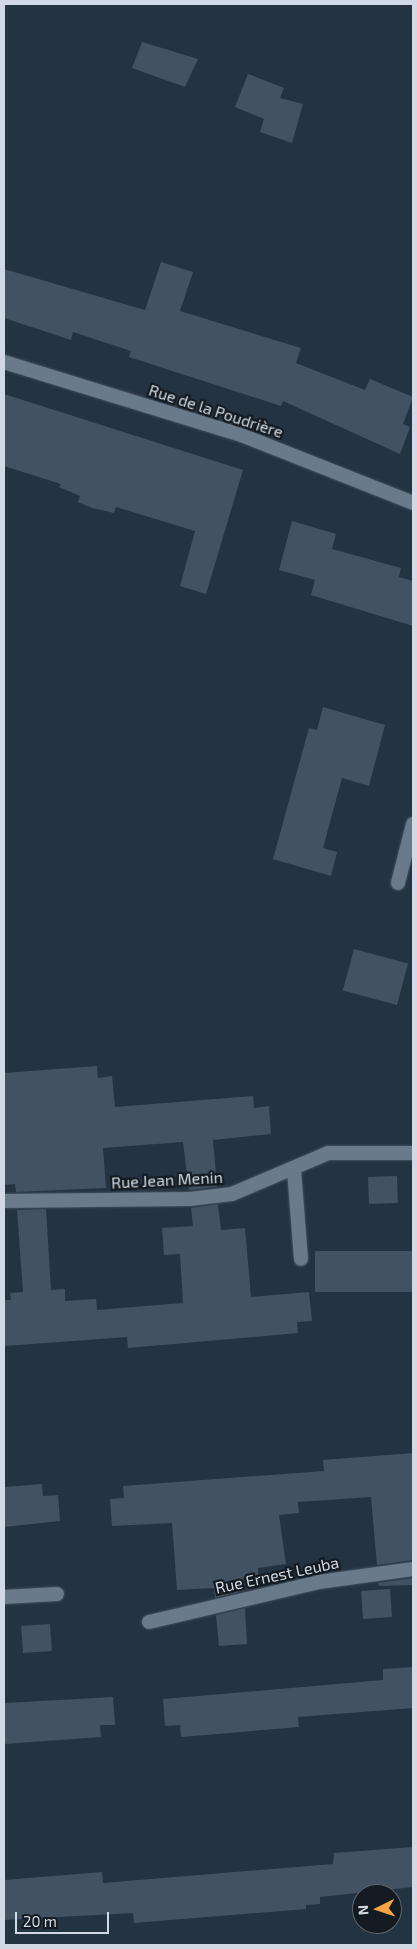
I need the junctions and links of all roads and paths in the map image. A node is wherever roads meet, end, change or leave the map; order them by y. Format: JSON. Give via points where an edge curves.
{"nodes":[{"id":1,"x":4,"y":362,"type":"edge"},
{"id":2,"x":413,"y":503,"type":"edge"},
{"id":3,"x":413,"y":824,"type":"edge"},
{"id":4,"x":398,"y":883,"type":"dead end"},
{"id":5,"x":413,"y":1153,"type":"edge"},
{"id":6,"x":294,"y":1170,"type":"junction"},
{"id":7,"x":4,"y":1201,"type":"edge"},
{"id":8,"x":301,"y":1260,"type":"dead end"},
{"id":9,"x":413,"y":1569,"type":"edge"},
{"id":10,"x":57,"y":1594,"type":"dead end"},
{"id":11,"x":4,"y":1597,"type":"edge"},
{"id":12,"x":149,"y":1622,"type":"dead end"}],
"edges":[{"from":1,"to":2,"type":"street","name":"Rue de la Poudrière","via":[[244,436]]},
{"from":3,"to":4,"type":"street"},
{"from":5,"to":6,"type":"street","name":"Rue Jean Menin","via":[[328,1153]]},
{"from":6,"to":7,"type":"street","name":"Rue Jean Menin","via":[[232,1194],[199,1198]]},
{"from":6,"to":8,"type":"street"},
{"from":9,"to":12,"type":"street","name":"Rue Ernest Leuba","via":[[319,1582]]},
{"from":10,"to":11,"type":"street"}]}
